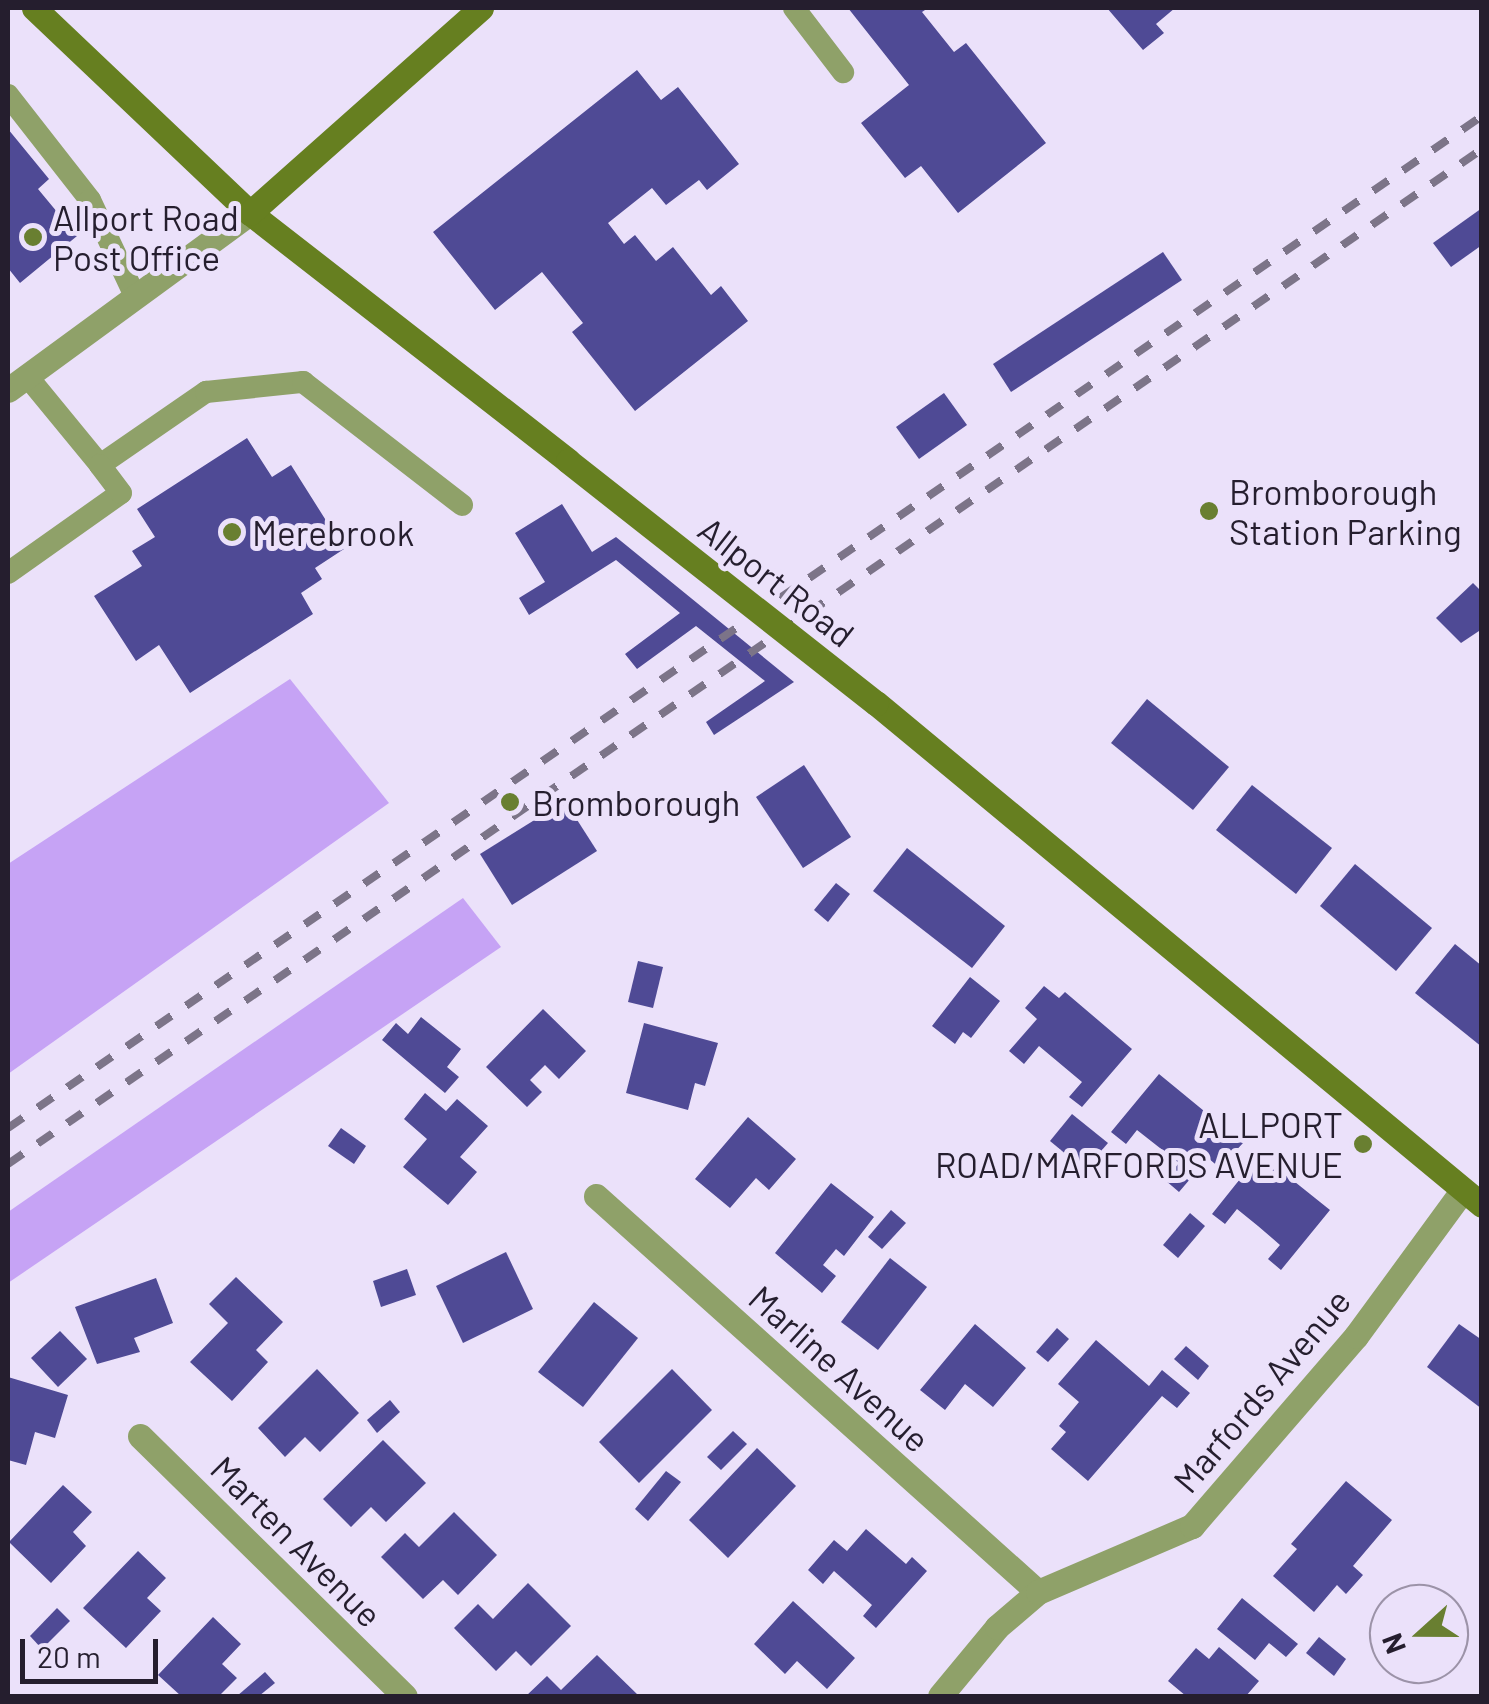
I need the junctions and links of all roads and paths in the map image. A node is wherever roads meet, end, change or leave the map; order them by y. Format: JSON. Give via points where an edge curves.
{"nodes":[{"id":1,"x":34,"y":8,"type":"edge"},
{"id":2,"x":480,"y":8,"type":"edge"},
{"id":3,"x":794,"y":8,"type":"edge"},
{"id":4,"x":843,"y":72,"type":"dead end"},
{"id":5,"x":8,"y":95,"type":"edge"},
{"id":6,"x":250,"y":213,"type":"junction"},
{"id":7,"x":136,"y":298,"type":"junction"},
{"id":8,"x":17,"y":383,"type":"edge"},
{"id":9,"x":100,"y":465,"type":"junction"},
{"id":10,"x":462,"y":505,"type":"dead end"},
{"id":11,"x":8,"y":573,"type":"edge"},
{"id":12,"x":596,"y":1196,"type":"dead end"},
{"id":13,"x":1472,"y":1198,"type":"edge"},
{"id":14,"x":140,"y":1436,"type":"dead end"},
{"id":15,"x":1038,"y":1592,"type":"junction"},
{"id":16,"x":405,"y":1696,"type":"edge"},
{"id":17,"x":940,"y":1696,"type":"edge"}],
"edges":[{"from":1,"to":6,"type":"street","name":"Allport Road"},
{"from":2,"to":6,"type":"street"},
{"from":3,"to":4,"type":"lane"},
{"from":5,"to":7,"type":"lane","via":[[90,200]]},
{"from":6,"to":7,"type":"street"},
{"from":6,"to":13,"type":"street","name":"Allport Road","bridge":true,"via":[[876,703]]},
{"from":7,"to":8,"type":"street"},
{"from":8,"to":9,"type":"lane"},
{"from":9,"to":10,"type":"lane","via":[[206,392],[304,382]]},
{"from":9,"to":11,"type":"lane","via":[[121,493]]},
{"from":12,"to":15,"type":"street","name":"Marline Avenue"},
{"from":13,"to":15,"type":"street","name":"Marfords Avenue","via":[[1192,1526]]},
{"from":14,"to":16,"type":"street","name":"Marten Avenue"},
{"from":15,"to":17,"type":"street","name":"Marfords Avenue","via":[[997,1627]]}]}
